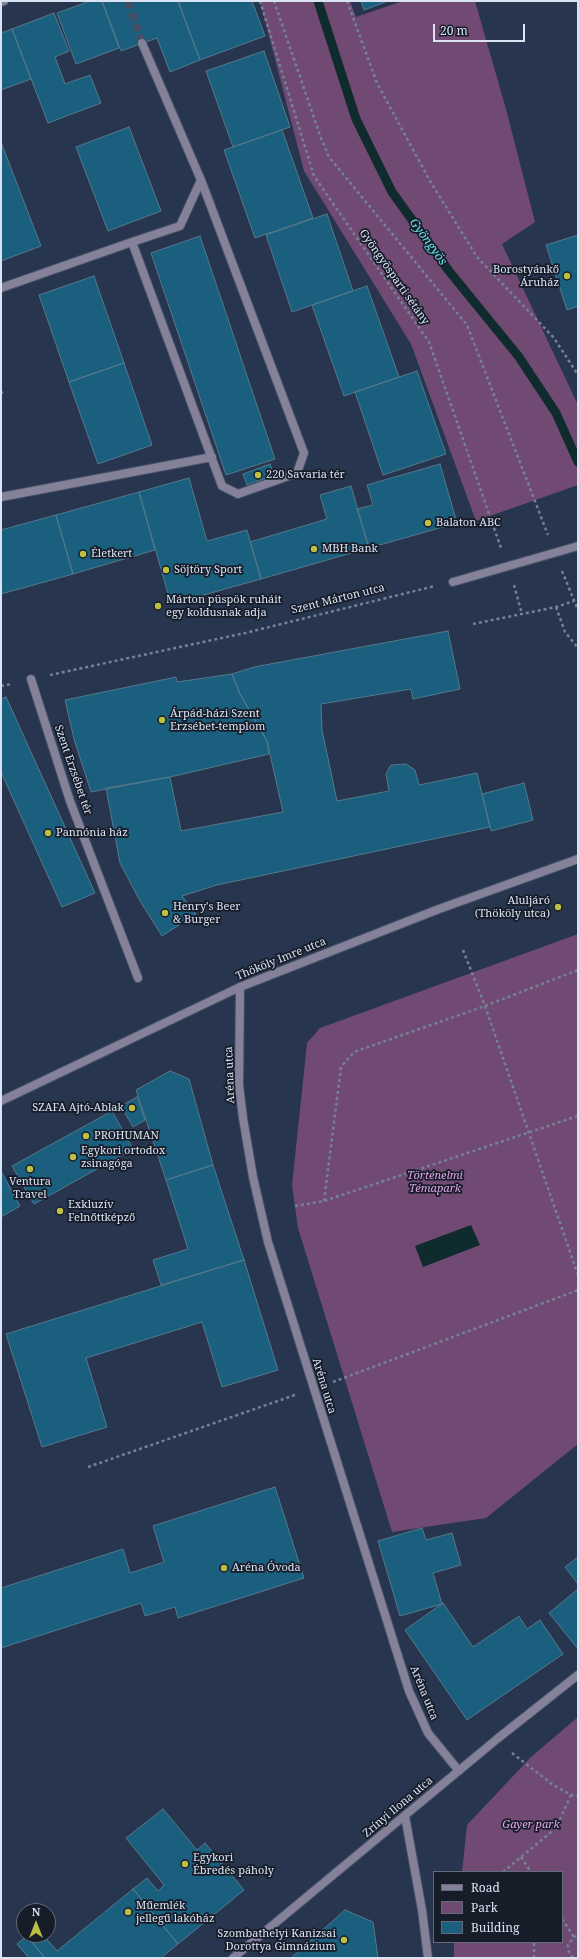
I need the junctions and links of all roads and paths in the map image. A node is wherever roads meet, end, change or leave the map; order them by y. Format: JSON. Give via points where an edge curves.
{"nodes":[{"id":1,"x":260,"y":1,"type":"edge"},
{"id":2,"x":274,"y":1,"type":"edge"},
{"id":3,"x":347,"y":1,"type":"edge"},
{"id":4,"x":142,"y":44,"type":"tunnel mouth"},
{"id":5,"x":201,"y":180,"type":"junction"},
{"id":6,"x":132,"y":242,"type":"junction"},
{"id":7,"x":1,"y":288,"type":"edge"},
{"id":8,"x":578,"y":375,"type":"edge"},
{"id":9,"x":212,"y":457,"type":"junction"},
{"id":10,"x":1,"y":497,"type":"edge"},
{"id":11,"x":578,"y":546,"type":"edge"},
{"id":12,"x":555,"y":553,"type":"junction"},
{"id":13,"x":508,"y":567,"type":"junction"},
{"id":14,"x":453,"y":582,"type":"joint"},
{"id":15,"x":574,"y":601,"type":"junction"},
{"id":16,"x":556,"y":607,"type":"junction"},
{"id":17,"x":578,"y":610,"type":"edge"},
{"id":18,"x":522,"y":614,"type":"junction"},
{"id":19,"x":473,"y":624,"type":"dead end"},
{"id":20,"x":578,"y":648,"type":"edge"},
{"id":21,"x":31,"y":679,"type":"joint"},
{"id":22,"x":578,"y":860,"type":"edge"},
{"id":23,"x":463,"y":950,"type":"dead end"},
{"id":24,"x":578,"y":970,"type":"edge"},
{"id":25,"x":138,"y":978,"type":"dead end"},
{"id":26,"x":240,"y":987,"type":"junction"},
{"id":27,"x":486,"y":1006,"type":"junction"},
{"id":28,"x":1,"y":1101,"type":"edge"},
{"id":29,"x":578,"y":1116,"type":"edge"},
{"id":30,"x":530,"y":1134,"type":"junction"},
{"id":31,"x":324,"y":1201,"type":"junction"},
{"id":32,"x":295,"y":1206,"type":"dead end"},
{"id":33,"x":578,"y":1275,"type":"edge"},
{"id":34,"x":578,"y":1675,"type":"edge"},
{"id":35,"x":509,"y":1750,"type":"dead end"},
{"id":36,"x":458,"y":1771,"type":"junction"},
{"id":37,"x":571,"y":1795,"type":"junction"},
{"id":38,"x":578,"y":1796,"type":"edge"},
{"id":39,"x":405,"y":1816,"type":"junction"},
{"id":40,"x":521,"y":1857,"type":"junction"},
{"id":41,"x":504,"y":1871,"type":"edge"},
{"id":42,"x":530,"y":1871,"type":"edge"},
{"id":43,"x":563,"y":1920,"type":"edge"},
{"id":44,"x":578,"y":1935,"type":"edge"},
{"id":45,"x":574,"y":1937,"type":"junction"},
{"id":46,"x":534,"y":1943,"type":"edge"},
{"id":47,"x":233,"y":1958,"type":"edge"},
{"id":48,"x":428,"y":1958,"type":"edge"},
{"id":49,"x":534,"y":1958,"type":"edge"},
{"id":50,"x":573,"y":1958,"type":"edge"}],
"edges":[{"from":1,"to":13,"type":"path","name":"Gyöngyösparti sétány","via":[[314,176],[430,342]]},
{"from":2,"to":12,"type":"path","via":[[329,156],[467,325]]},
{"from":3,"to":8,"type":"path","via":[[377,83],[430,181],[477,257],[554,338]]},
{"from":4,"to":5,"type":"street"},
{"from":5,"to":6,"type":"street","via":[[180,226]]},
{"from":5,"to":9,"type":"street","via":[[304,453],[297,473],[238,494],[222,486]]},
{"from":6,"to":7,"type":"street"},
{"from":6,"to":9,"type":"street"},
{"from":9,"to":10,"type":"street"},
{"from":11,"to":12,"type":"street"},
{"from":12,"to":13,"type":"street"},
{"from":12,"to":15,"type":"path"},
{"from":13,"to":14,"type":"street"},
{"from":13,"to":18,"type":"path","name":"Gyöngyösparti sétány"},
{"from":14,"to":21,"type":"path","name":"Szent Márton utca","via":[[245,633]]},
{"from":15,"to":16,"type":"path"},
{"from":15,"to":17,"type":"path"},
{"from":16,"to":18,"type":"path"},
{"from":16,"to":20,"type":"path","via":[[565,632]]},
{"from":18,"to":19,"type":"path"},
{"from":21,"to":25,"type":"street","name":"Szent Erzsébet tér","via":[[70,801]]},
{"from":22,"to":26,"type":"street","name":"Thököly Imre utca","via":[[439,908]]},
{"from":23,"to":27,"type":"path"},
{"from":24,"to":27,"type":"path"},
{"from":26,"to":28,"type":"street","name":"Thököly Imre utca"},
{"from":26,"to":36,"type":"street","name":"Aréna utca","via":[[239,1085],[253,1177],[268,1242],[409,1691],[428,1733]]},
{"from":27,"to":30,"type":"path"},
{"from":27,"to":31,"type":"path","via":[[354,1052],[340,1067]]},
{"from":29,"to":30,"type":"path"},
{"from":30,"to":31,"type":"path"},
{"from":30,"to":33,"type":"path"},
{"from":31,"to":32,"type":"path"},
{"from":34,"to":36,"type":"street","name":"Zrínyi Ilona utca"},
{"from":35,"to":37,"type":"path","via":[[535,1772]]},
{"from":36,"to":39,"type":"street","name":"Zrínyi Ilona utca"},
{"from":37,"to":38,"type":"path"},
{"from":37,"to":40,"type":"path","via":[[556,1828]]},
{"from":39,"to":47,"type":"street","name":"Zrínyi Ilona utca"},
{"from":39,"to":48,"type":"street"},
{"from":40,"to":41,"type":"path"},
{"from":40,"to":42,"type":"path"},
{"from":43,"to":45,"type":"path"},
{"from":44,"to":45,"type":"path"},
{"from":45,"to":50,"type":"path","via":[[568,1945]]},
{"from":46,"to":49,"type":"path"}]}
